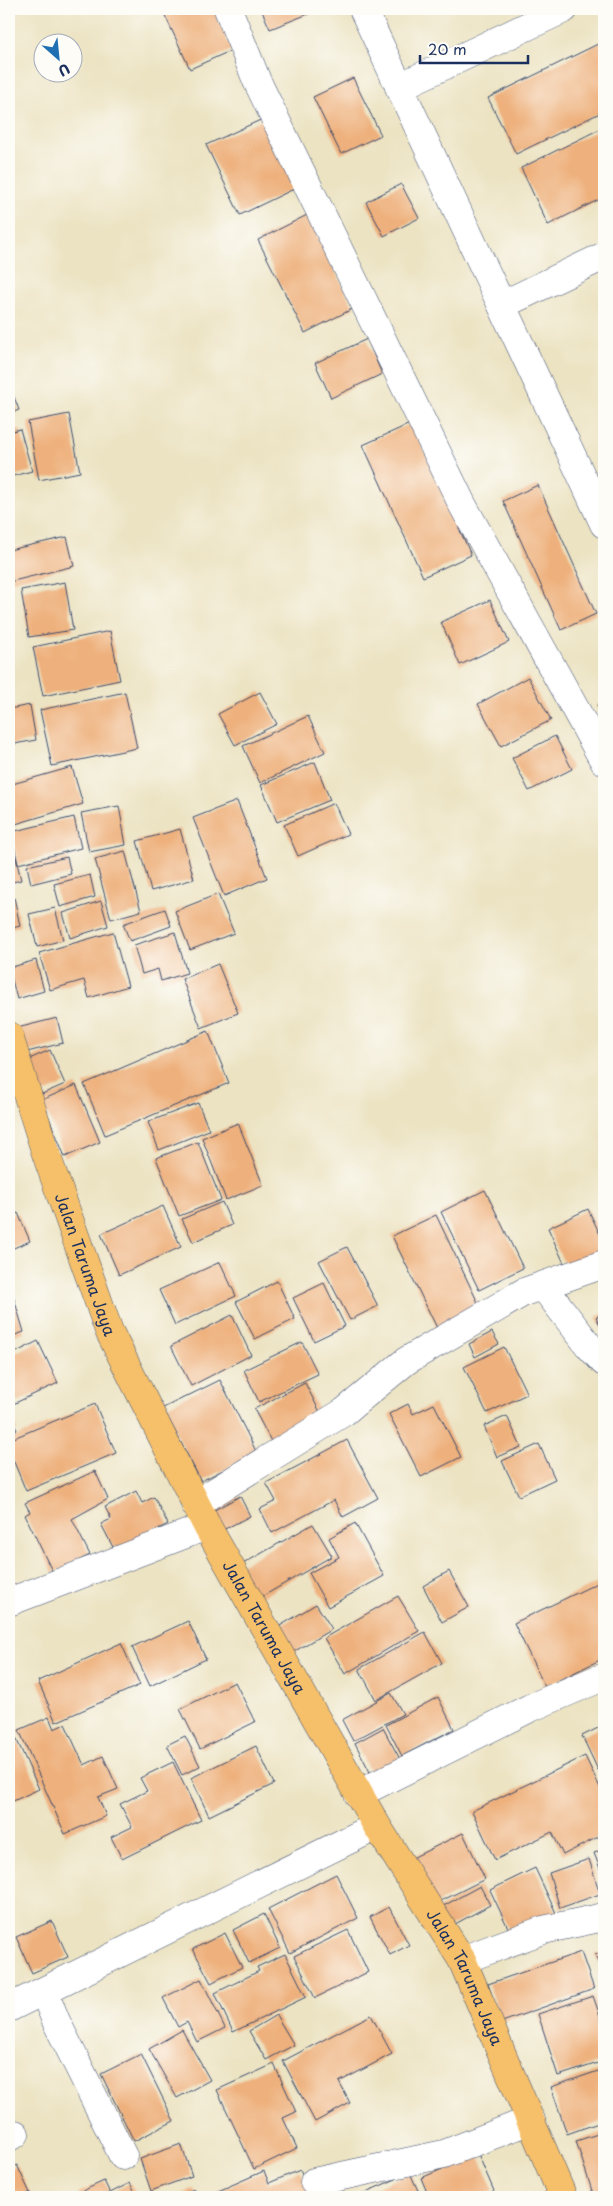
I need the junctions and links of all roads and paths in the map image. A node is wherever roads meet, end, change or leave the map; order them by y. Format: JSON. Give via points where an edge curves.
{"nodes":[{"id":1,"x":228,"y":9,"type":"edge"},
{"id":2,"x":363,"y":9,"type":"edge"},
{"id":3,"x":564,"y":9,"type":"edge"},
{"id":4,"x":399,"y":87,"type":"junction"},
{"id":5,"x":604,"y":256,"type":"edge"},
{"id":6,"x":502,"y":305,"type":"junction"},
{"id":7,"x":604,"y":524,"type":"edge"},
{"id":8,"x":604,"y":761,"type":"edge"},
{"id":9,"x":9,"y":1036,"type":"edge"},
{"id":10,"x":604,"y":1264,"type":"edge"},
{"id":11,"x":543,"y":1286,"type":"junction"},
{"id":12,"x":604,"y":1362,"type":"edge"},
{"id":13,"x":201,"y":1515,"type":"junction"},
{"id":14,"x":9,"y":1602,"type":"edge"},
{"id":15,"x":598,"y":1679,"type":"dead end"},
{"id":16,"x":358,"y":1794,"type":"junction"},
{"id":17,"x":377,"y":1826,"type":"junction"},
{"id":18,"x":604,"y":1916,"type":"edge"},
{"id":19,"x":462,"y":1960,"type":"junction"},
{"id":20,"x":44,"y":1991,"type":"junction"},
{"id":21,"x":11,"y":2000,"type":"edge"},
{"id":22,"x":531,"y":2120,"type":"junction"},
{"id":23,"x":124,"y":2156,"type":"dead end"},
{"id":24,"x":314,"y":2182,"type":"dead end"},
{"id":25,"x":563,"y":2197,"type":"edge"}],
"edges":[{"from":1,"to":8,"type":"street","via":[[262,90],[462,504]]},
{"from":2,"to":4,"type":"street"},
{"from":3,"to":4,"type":"street"},
{"from":4,"to":6,"type":"street"},
{"from":5,"to":6,"type":"street"},
{"from":6,"to":7,"type":"street"},
{"from":9,"to":13,"type":"main road","name":"Jalan Taruma Jaya","via":[[46,1154],[109,1331]]},
{"from":10,"to":11,"type":"street"},
{"from":11,"to":12,"type":"street"},
{"from":11,"to":13,"type":"street","via":[[524,1292],[406,1361],[344,1412]]},
{"from":13,"to":14,"type":"street"},
{"from":13,"to":16,"type":"main road","name":"Jalan Taruma Jaya"},
{"from":15,"to":16,"type":"street","via":[[530,1708]]},
{"from":16,"to":17,"type":"main road","name":"Jalan Taruma Jaya"},
{"from":17,"to":19,"type":"main road","name":"Jalan Taruma Jaya"},
{"from":17,"to":20,"type":"street"},
{"from":18,"to":19,"type":"street","via":[[543,1930]]},
{"from":19,"to":22,"type":"main road","name":"Jalan Taruma Jaya"},
{"from":20,"to":21,"type":"street"},
{"from":20,"to":23,"type":"street"},
{"from":22,"to":24,"type":"street","via":[[444,2154]]},
{"from":22,"to":25,"type":"main road","name":"Jalan Taruma Jaya"}]}
